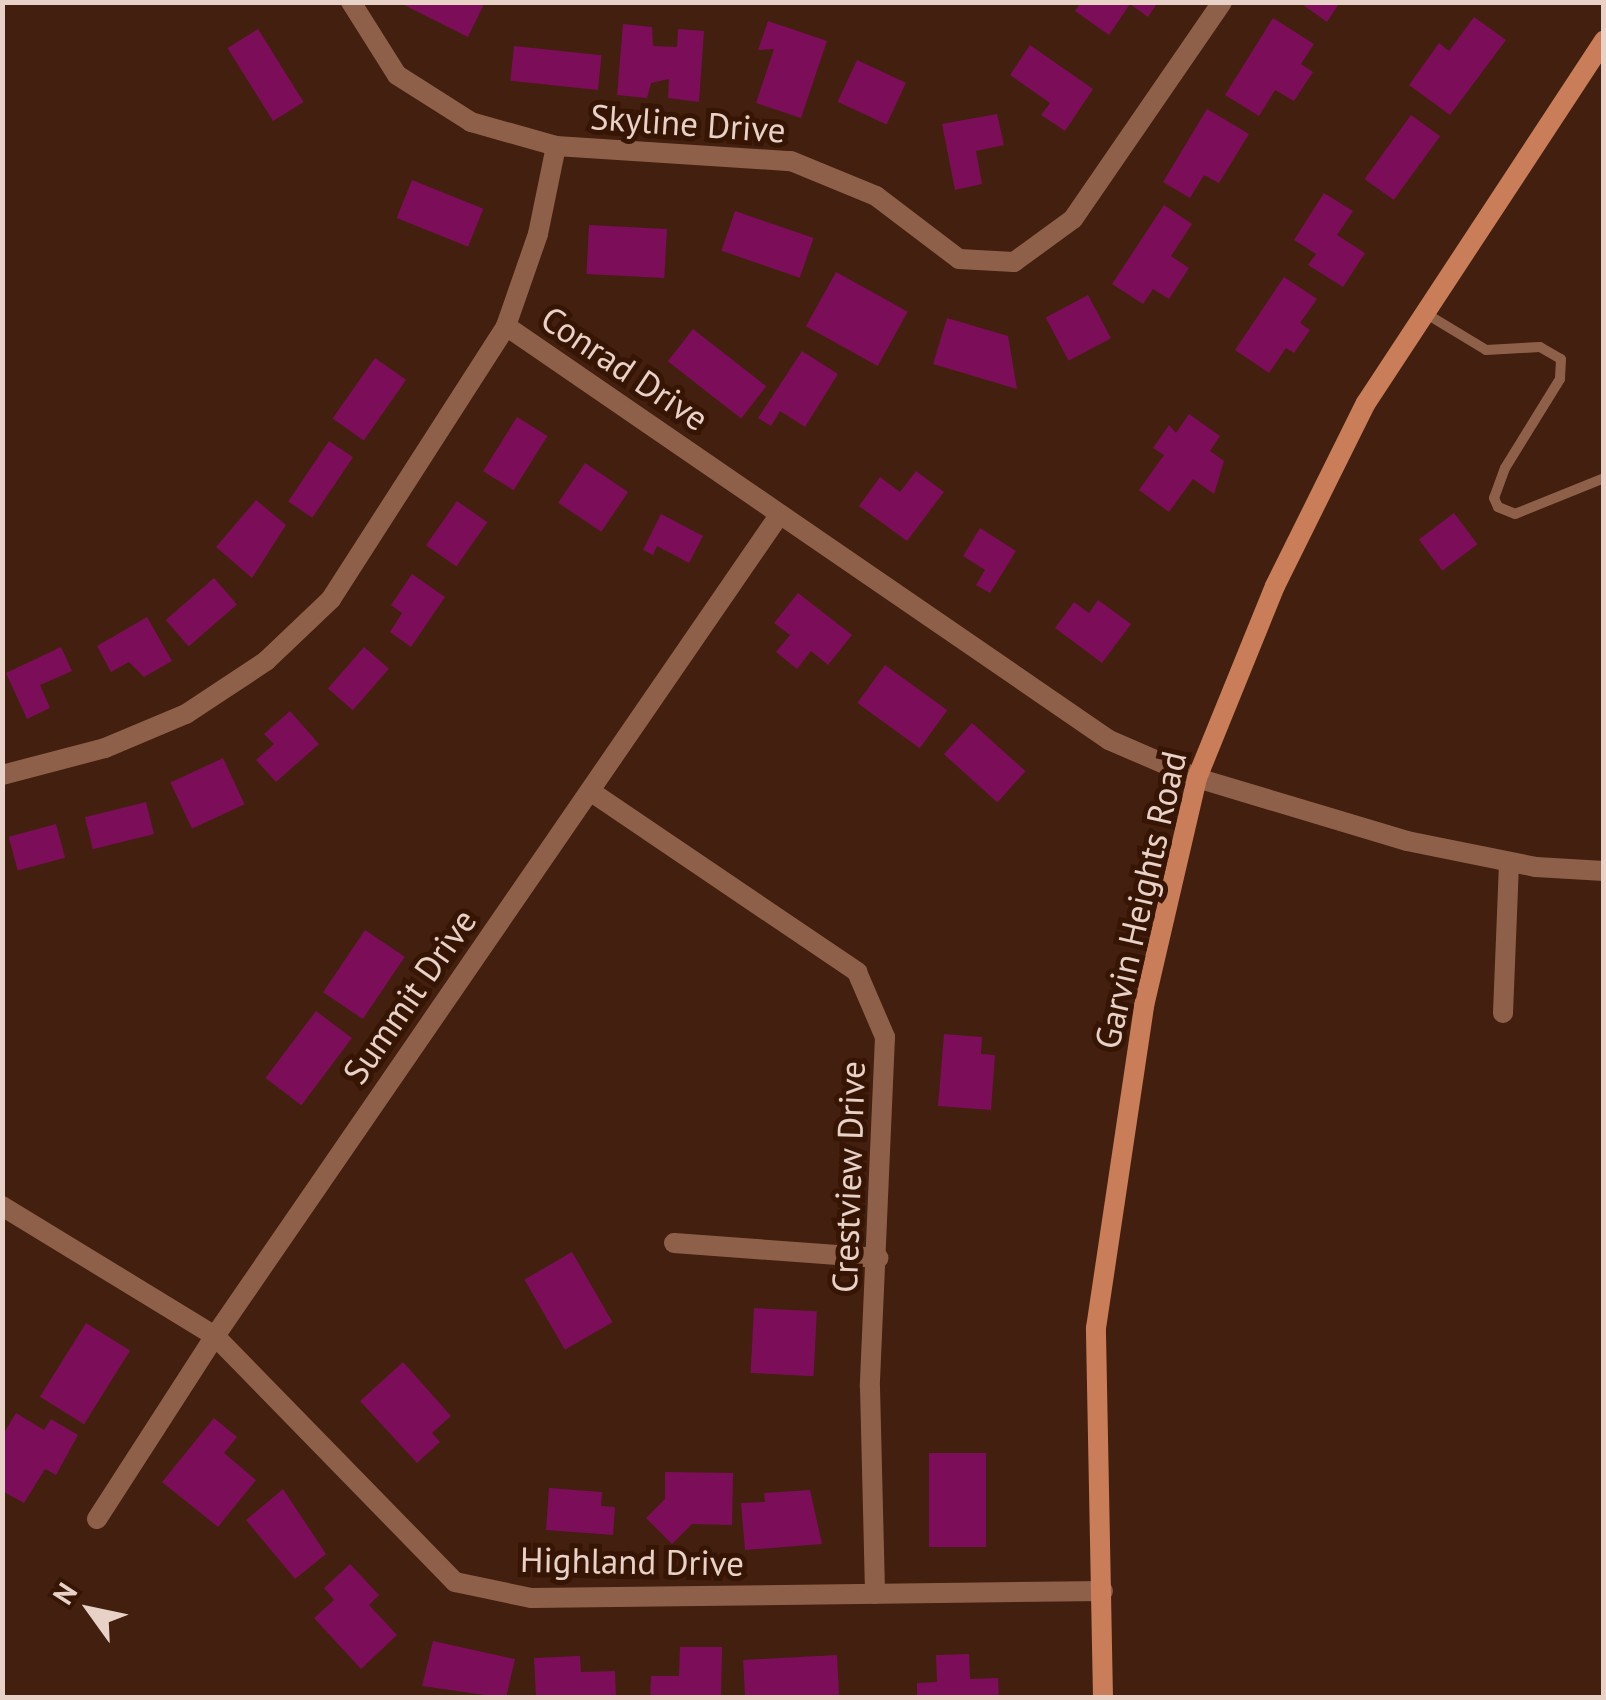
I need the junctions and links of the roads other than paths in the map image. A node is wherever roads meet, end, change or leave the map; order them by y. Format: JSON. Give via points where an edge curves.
{"nodes":[{"id":1,"x":352,"y":2,"type":"edge"},
{"id":2,"x":1222,"y":2,"type":"edge"},
{"id":3,"x":1604,"y":40,"type":"edge"},
{"id":4,"x":556,"y":146,"type":"junction"},
{"id":5,"x":1425,"y":313,"type":"junction"},
{"id":6,"x":506,"y":326,"type":"junction"},
{"id":7,"x":1604,"y":478,"type":"edge"},
{"id":8,"x":780,"y":514,"type":"junction"},
{"id":9,"x":2,"y":775,"type":"edge"},
{"id":10,"x":1197,"y":778,"type":"junction"},
{"id":11,"x":590,"y":791,"type":"junction"},
{"id":12,"x":1509,"y":862,"type":"junction"},
{"id":13,"x":1604,"y":870,"type":"edge"},
{"id":14,"x":1503,"y":1013,"type":"dead end"},
{"id":15,"x":2,"y":1206,"type":"edge"},
{"id":16,"x":674,"y":1243,"type":"dead end"},
{"id":17,"x":878,"y":1258,"type":"junction"},
{"id":18,"x":215,"y":1336,"type":"junction"},
{"id":19,"x":97,"y":1519,"type":"dead end"},
{"id":20,"x":1102,"y":1591,"type":"junction"},
{"id":21,"x":875,"y":1594,"type":"junction"},
{"id":22,"x":1103,"y":1698,"type":"edge"}],
"edges":[{"from":1,"to":4,"type":"street","name":"Skyline Drive","via":[[397,75],[471,122]]},
{"from":2,"to":4,"type":"street","name":"Skyline Drive","via":[[1073,219],[1014,262],[959,259],[876,196],[792,161]]},
{"from":3,"to":5,"type":"main road","name":"Garvin Heights Road"},
{"from":4,"to":6,"type":"street","via":[[538,234]]},
{"from":5,"to":7,"type":"lane","via":[[1486,350],[1540,347],[1561,358],[1560,379],[1505,468],[1494,498],[1498,507],[1515,514]]},
{"from":5,"to":10,"type":"main road","name":"Garvin Heights Road","via":[[1366,403],[1275,586]]},
{"from":6,"to":8,"type":"street","name":"Conrad Drive"},
{"from":6,"to":9,"type":"street","name":"Conrad Drive","via":[[331,598],[266,661],[186,714],[105,748]]},
{"from":8,"to":10,"type":"street","name":"Conrad Drive","via":[[1109,740]]},
{"from":8,"to":11,"type":"street","name":"Summit Drive"},
{"from":10,"to":12,"type":"street","name":"Conrad Drive","via":[[1407,841]]},
{"from":10,"to":20,"type":"main road","name":"Garvin Heights Road","via":[[1144,1006],[1102,1273],[1096,1328]]},
{"from":11,"to":17,"type":"street","name":"Crestview Drive","via":[[858,972],[885,1037]]},
{"from":11,"to":18,"type":"street","name":"Summit Drive"},
{"from":12,"to":13,"type":"street","name":"Conrad Drive"},
{"from":12,"to":14,"type":"street"},
{"from":15,"to":18,"type":"street","name":"Highland Drive"},
{"from":16,"to":17,"type":"street"},
{"from":17,"to":21,"type":"street","name":"Crestview Drive","via":[[870,1387]]},
{"from":18,"to":19,"type":"street","name":"Summit Drive"},
{"from":18,"to":21,"type":"street","name":"Highland Drive","via":[[455,1582],[531,1598]]},
{"from":20,"to":21,"type":"street","name":"Highland Drive"},
{"from":20,"to":22,"type":"main road","name":"Garvin Heights Road"}]}
